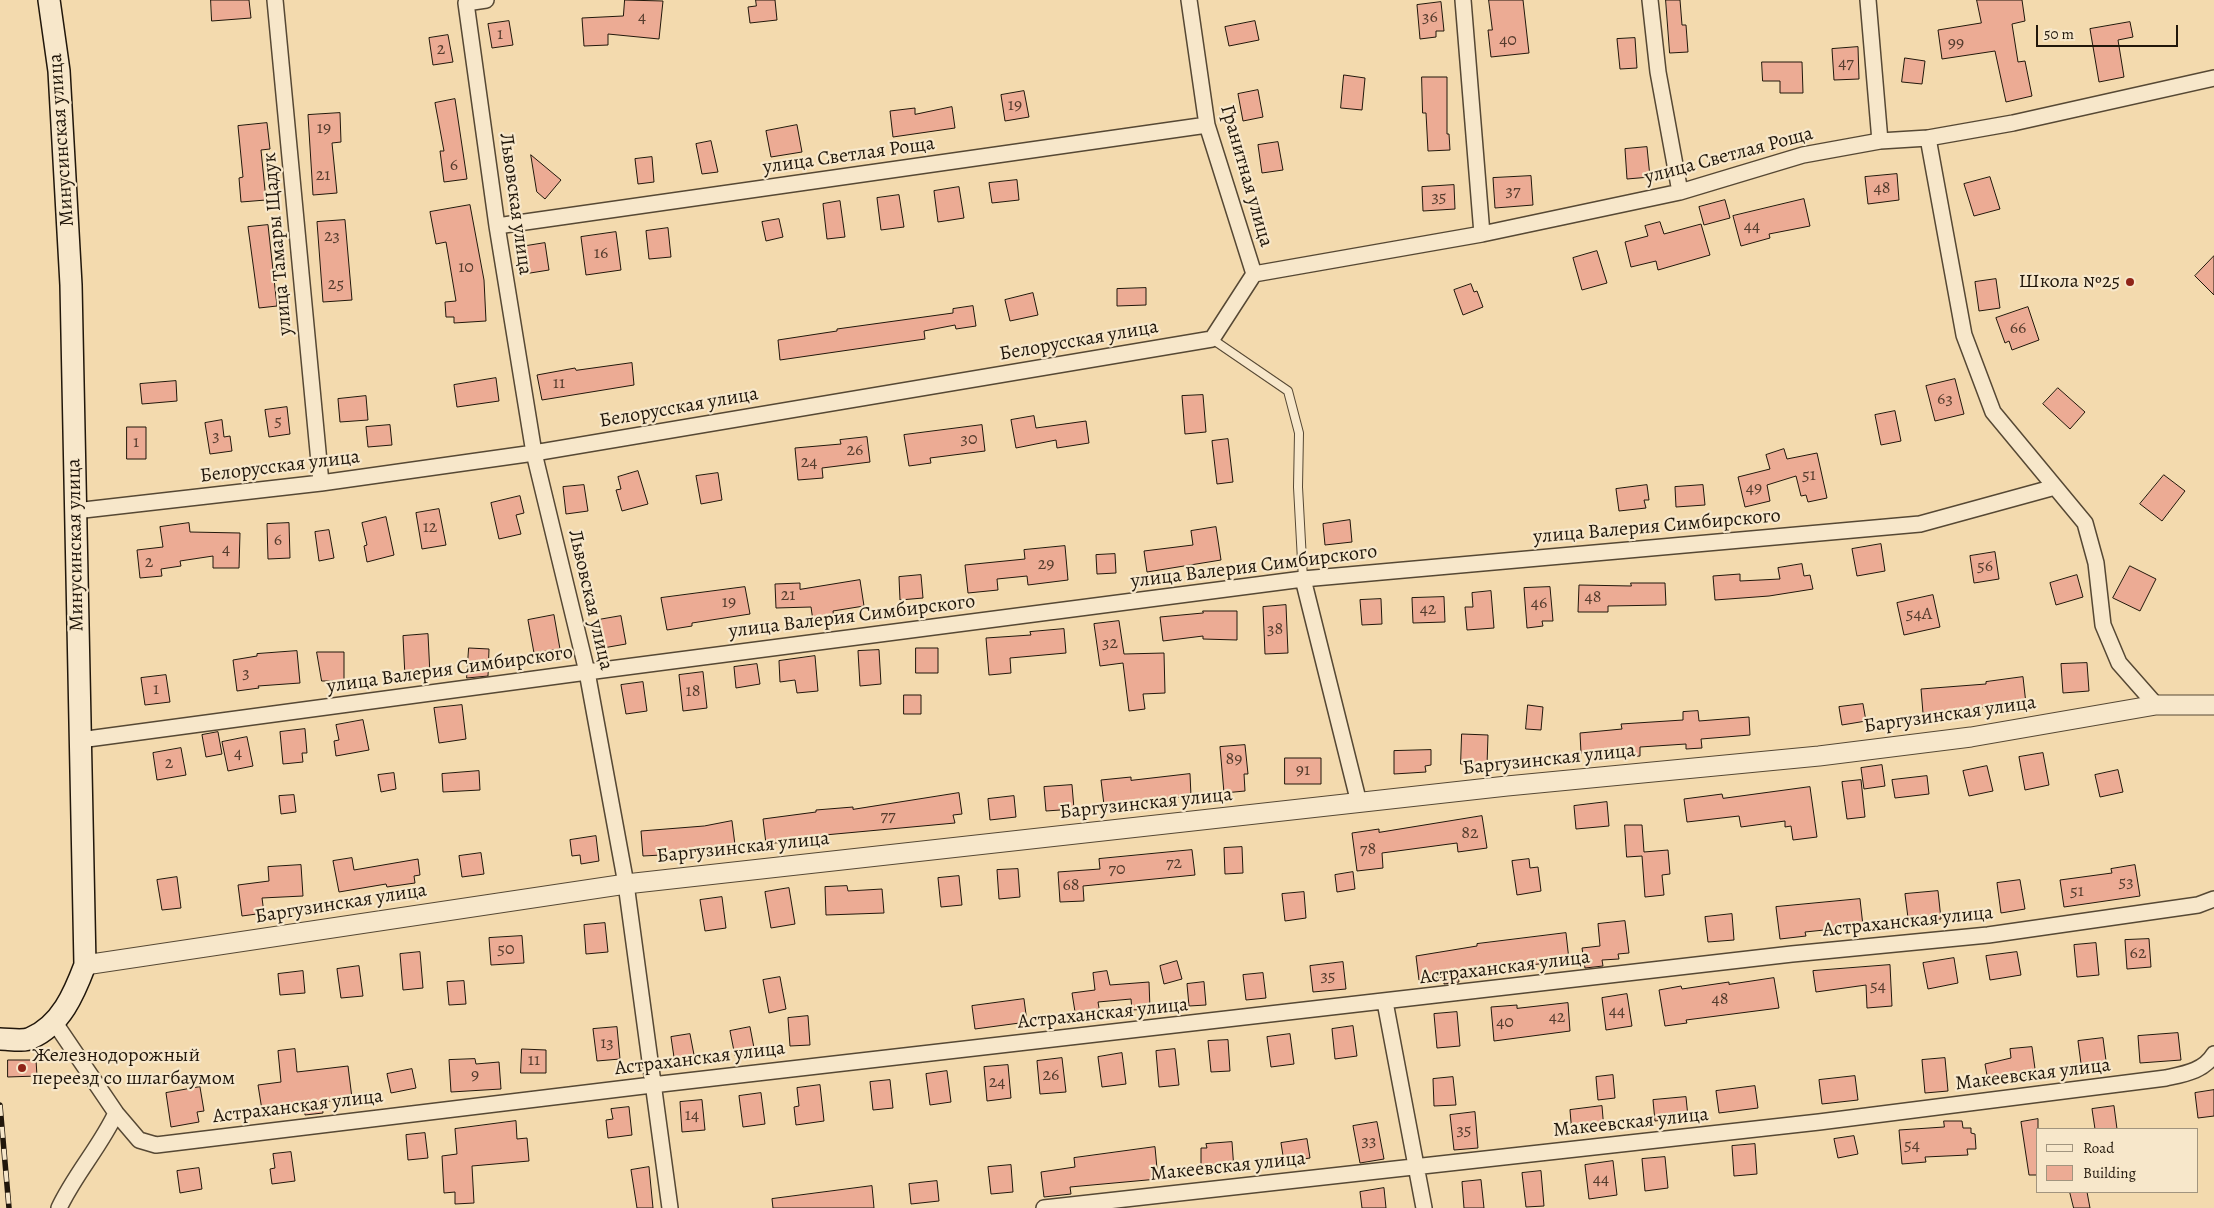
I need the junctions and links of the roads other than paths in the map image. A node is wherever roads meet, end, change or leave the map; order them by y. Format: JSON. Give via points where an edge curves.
{"nodes":[{"id":1,"x":49,"y":0,"type":"edge"},
{"id":2,"x":275,"y":0,"type":"edge"},
{"id":3,"x":486,"y":0,"type":"edge"},
{"id":4,"x":1189,"y":0,"type":"edge"},
{"id":5,"x":1462,"y":0,"type":"edge"},
{"id":6,"x":1650,"y":0,"type":"edge"},
{"id":7,"x":1868,"y":0,"type":"edge"},
{"id":8,"x":2214,"y":78,"type":"edge"},
{"id":9,"x":1207,"y":125,"type":"junction"},
{"id":10,"x":1928,"y":138,"type":"junction"},
{"id":11,"x":1880,"y":141,"type":"junction"},
{"id":12,"x":1680,"y":192,"type":"junction"},
{"id":13,"x":497,"y":226,"type":"junction"},
{"id":14,"x":1482,"y":234,"type":"junction"},
{"id":15,"x":1254,"y":274,"type":"junction"},
{"id":16,"x":1212,"y":339,"type":"junction"},
{"id":17,"x":534,"y":453,"type":"junction"},
{"id":18,"x":321,"y":483,"type":"junction"},
{"id":19,"x":2055,"y":487,"type":"junction"},
{"id":20,"x":74,"y":511,"type":"junction"},
{"id":21,"x":1303,"y":579,"type":"junction"},
{"id":22,"x":588,"y":672,"type":"junction"},
{"id":23,"x":2156,"y":705,"type":"junction"},
{"id":24,"x":2214,"y":705,"type":"edge"},
{"id":25,"x":80,"y":740,"type":"junction"},
{"id":26,"x":1359,"y":804,"type":"junction"},
{"id":27,"x":626,"y":884,"type":"junction"},
{"id":28,"x":2214,"y":899,"type":"edge"},
{"id":29,"x":85,"y":965,"type":"junction"},
{"id":30,"x":1385,"y":1002,"type":"junction"},
{"id":31,"x":55,"y":1023,"type":"junction"},
{"id":32,"x":0,"y":1039,"type":"edge"},
{"id":33,"x":2214,"y":1054,"type":"edge"},
{"id":34,"x":652,"y":1085,"type":"junction"},
{"id":35,"x":116,"y":1113,"type":"junction"},
{"id":36,"x":1417,"y":1166,"type":"junction"},
{"id":37,"x":60,"y":1208,"type":"edge"},
{"id":38,"x":670,"y":1208,"type":"edge"},
{"id":39,"x":1044,"y":1208,"type":"edge"},
{"id":40,"x":1424,"y":1208,"type":"edge"}],
"edges":[{"from":1,"to":20,"type":"main road","name":"Минусинская улица","via":[[59,71],[71,285]]},
{"from":2,"to":18,"type":"street","name":"улица Тамары Щадук"},
{"from":3,"to":13,"type":"street","name":"Львовская улица","via":[[466,3]]},
{"from":4,"to":9,"type":"street","name":"Гранитная улица"},
{"from":5,"to":14,"type":"street"},
{"from":6,"to":12,"type":"street","via":[[1658,72]]},
{"from":7,"to":11,"type":"street"},
{"from":8,"to":10,"type":"street","name":"улица Светлая Роща","via":[[2013,123]]},
{"from":9,"to":13,"type":"street","name":"улица Светлая Роща"},
{"from":9,"to":15,"type":"street","name":"Гранитная улица"},
{"from":10,"to":11,"type":"street","name":"улица Светлая Роща"},
{"from":10,"to":19,"type":"street","via":[[1964,335],[1993,412]]},
{"from":11,"to":12,"type":"street","name":"улица Светлая Роща","via":[[1803,155]]},
{"from":12,"to":14,"type":"street","name":"улица Светлая Роща"},
{"from":13,"to":17,"type":"street","name":"Львовская улица"},
{"from":14,"to":15,"type":"street","name":"улица Светлая Роща"},
{"from":15,"to":16,"type":"street"},
{"from":16,"to":17,"type":"street","name":"Белорусская улица"},
{"from":16,"to":21,"type":"lane","via":[[1288,391],[1299,434]]},
{"from":17,"to":18,"type":"street","name":"Белорусская улица"},
{"from":17,"to":22,"type":"street","name":"Львовская улица"},
{"from":18,"to":20,"type":"street","name":"Белорусская улица"},
{"from":19,"to":21,"type":"street","name":"улица Валерия Симбирского","via":[[1920,524]]},
{"from":19,"to":23,"type":"street","via":[[2085,523],[2096,563],[2102,625],[2119,663]]},
{"from":20,"to":25,"type":"main road","name":"Минусинская улица"},
{"from":21,"to":22,"type":"street","name":"улица Валерия Симбирского"},
{"from":21,"to":26,"type":"street"},
{"from":22,"to":25,"type":"street","name":"улица Валерия Симбирского"},
{"from":22,"to":27,"type":"street","name":"Львовская улица"},
{"from":23,"to":24,"type":"street","name":"Баргузинская улица"},
{"from":23,"to":26,"type":"street","name":"Баргузинская улица","via":[[1962,739]]},
{"from":25,"to":29,"type":"main road","name":"Минусинская улица"},
{"from":26,"to":27,"type":"street","name":"Баргузинская улица"},
{"from":27,"to":29,"type":"street","name":"Баргузинская улица"},
{"from":27,"to":34,"type":"street","name":"Львовская улица"},
{"from":28,"to":30,"type":"street","name":"Астраханская улица","via":[[2198,905],[1988,935],[1792,954]]},
{"from":29,"to":31,"type":"main road","name":"Минусинская улица","via":[[75,992]]},
{"from":30,"to":34,"type":"street","name":"Астраханская улица"},
{"from":30,"to":36,"type":"street"},
{"from":31,"to":32,"type":"main road","name":"Минусинская улица","via":[[30,1039]]},
{"from":31,"to":35,"type":"street","name":"Астраханская улица"},
{"from":33,"to":36,"type":"street","name":"Макеевская улица","via":[[2210,1062],[2190,1073],[2166,1078],[1819,1122]]},
{"from":34,"to":35,"type":"street","name":"Астраханская улица","via":[[156,1145],[139,1140]]},
{"from":34,"to":38,"type":"street","name":"Львовская улица"},
{"from":35,"to":37,"type":"street","via":[[103,1140],[72,1182]]},
{"from":36,"to":39,"type":"street","name":"Макеевская улица"},
{"from":36,"to":40,"type":"street"}]}
